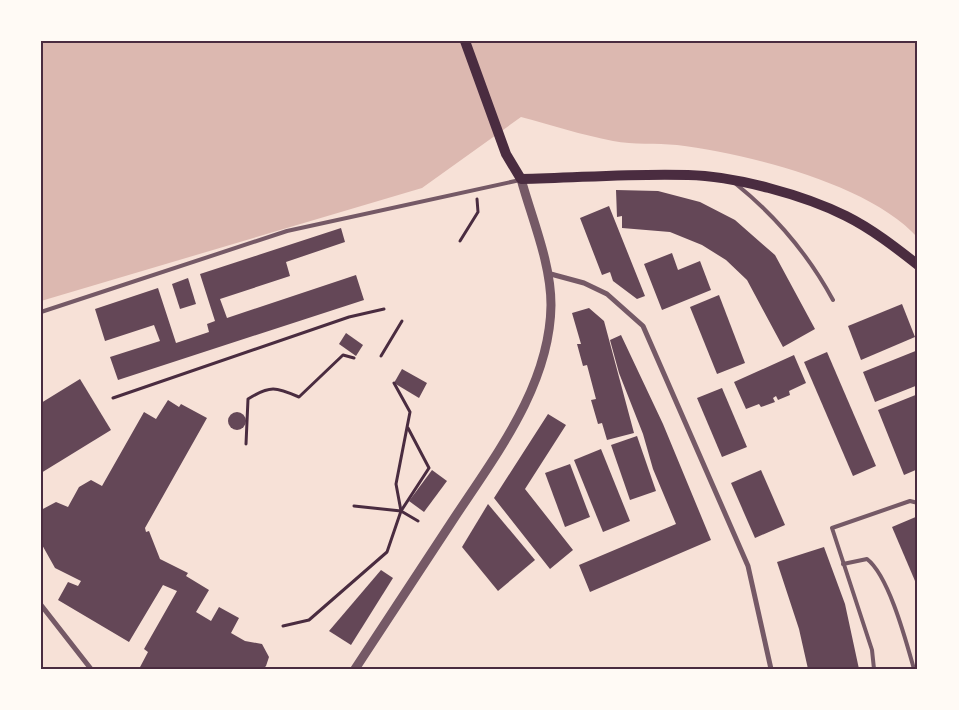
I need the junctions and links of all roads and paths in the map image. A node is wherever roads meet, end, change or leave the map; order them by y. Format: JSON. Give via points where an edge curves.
{"nodes":[{"id":1,"x":465,"y":41,"type":"edge"},
{"id":2,"x":521,"y":180,"type":"junction"},
{"id":3,"x":732,"y":181,"type":"junction"},
{"id":4,"x":478,"y":212,"type":"dead end"},
{"id":5,"x":460,"y":241,"type":"dead end"},
{"id":6,"x":918,"y":265,"type":"edge"},
{"id":7,"x":547,"y":273,"type":"junction"},
{"id":8,"x":833,"y":300,"type":"dead end"},
{"id":9,"x":384,"y":309,"type":"dead end"},
{"id":10,"x":41,"y":312,"type":"edge"},
{"id":11,"x":402,"y":321,"type":"dead end"},
{"id":12,"x":381,"y":356,"type":"dead end"},
{"id":13,"x":354,"y":358,"type":"dead end"},
{"id":14,"x":394,"y":383,"type":"dead end"},
{"id":15,"x":113,"y":398,"type":"dead end"},
{"id":16,"x":408,"y":428,"type":"junction"},
{"id":17,"x":246,"y":444,"type":"dead end"},
{"id":18,"x":918,"y":503,"type":"edge"},
{"id":19,"x":354,"y":506,"type":"dead end"},
{"id":20,"x":401,"y":511,"type":"junction"},
{"id":21,"x":418,"y":521,"type":"dead end"},
{"id":22,"x":843,"y":564,"type":"junction"},
{"id":23,"x":41,"y":605,"type":"edge"},
{"id":24,"x":283,"y":626,"type":"dead end"},
{"id":25,"x":90,"y":669,"type":"edge"},
{"id":26,"x":356,"y":669,"type":"edge"},
{"id":27,"x":771,"y":669,"type":"edge"},
{"id":28,"x":874,"y":669,"type":"edge"},
{"id":29,"x":914,"y":669,"type":"edge"}],
"edges":[{"from":1,"to":2,"type":"main road","via":[[506,154]]},
{"from":2,"to":3,"type":"main road","via":[[690,175]]},
{"from":2,"to":7,"type":"street"},
{"from":2,"to":10,"type":"lane","via":[[287,231]]},
{"from":3,"to":6,"type":"main road","via":[[776,190],[846,216],[881,236]]},
{"from":3,"to":8,"type":"lane","via":[[794,240]]},
{"from":4,"to":5,"type":"path"},
{"from":7,"to":26,"type":"street","via":[[551,304],[548,335],[526,403],[504,443]]},
{"from":7,"to":27,"type":"street","via":[[584,283],[607,294],[643,326],[748,566]]},
{"from":9,"to":15,"type":"path","via":[[349,317]]},
{"from":11,"to":12,"type":"path"},
{"from":13,"to":17,"type":"path","via":[[342,355],[299,398],[278,388],[262,390],[248,399]]},
{"from":14,"to":16,"type":"path","via":[[410,412]]},
{"from":16,"to":20,"type":"path","via":[[396,484]]},
{"from":16,"to":20,"type":"path","via":[[429,468]]},
{"from":18,"to":22,"type":"lane","via":[[910,501],[832,528]]},
{"from":19,"to":20,"type":"path"},
{"from":20,"to":21,"type":"path"},
{"from":20,"to":24,"type":"path","via":[[386,552],[310,620]]},
{"from":22,"to":28,"type":"lane","via":[[872,650]]},
{"from":22,"to":29,"type":"lane","via":[[867,560],[876,566],[901,624]]},
{"from":23,"to":25,"type":"street"}]}
